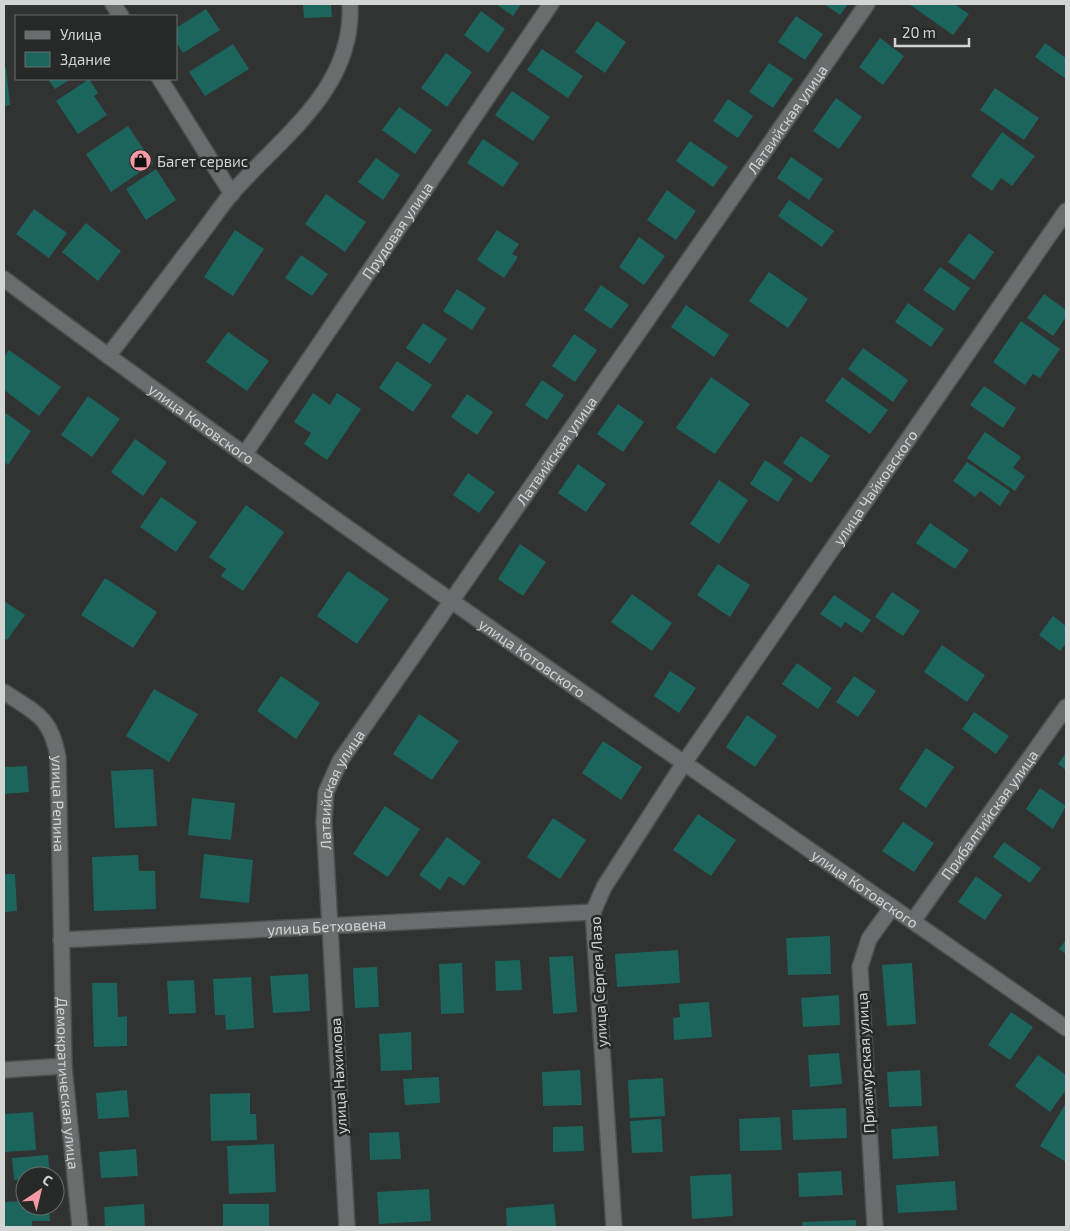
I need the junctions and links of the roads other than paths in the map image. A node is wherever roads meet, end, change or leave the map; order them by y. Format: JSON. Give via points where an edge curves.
{"nodes":[{"id":1,"x":113,"y":4,"type":"edge"},
{"id":2,"x":350,"y":4,"type":"edge"},
{"id":3,"x":551,"y":4,"type":"edge"},
{"id":4,"x":867,"y":4,"type":"edge"},
{"id":5,"x":119,"y":15,"type":"edge"},
{"id":6,"x":161,"y":80,"type":"edge"},
{"id":7,"x":232,"y":194,"type":"junction"},
{"id":8,"x":1066,"y":210,"type":"edge"},
{"id":9,"x":4,"y":279,"type":"edge"},
{"id":10,"x":108,"y":356,"type":"junction"},
{"id":11,"x":244,"y":454,"type":"junction"},
{"id":12,"x":450,"y":600,"type":"junction"},
{"id":13,"x":4,"y":692,"type":"edge"},
{"id":14,"x":1066,"y":707,"type":"edge"},
{"id":15,"x":684,"y":762,"type":"junction"},
{"id":16,"x":892,"y":907,"type":"junction"},
{"id":17,"x":593,"y":912,"type":"junction"},
{"id":18,"x":913,"y":921,"type":"junction"},
{"id":19,"x":329,"y":926,"type":"junction"},
{"id":20,"x":61,"y":940,"type":"junction"},
{"id":21,"x":1066,"y":1028,"type":"edge"},
{"id":22,"x":64,"y":1066,"type":"junction"},
{"id":23,"x":4,"y":1070,"type":"edge"},
{"id":24,"x":80,"y":1227,"type":"edge"},
{"id":25,"x":347,"y":1227,"type":"edge"},
{"id":26,"x":614,"y":1227,"type":"edge"},
{"id":27,"x":875,"y":1227,"type":"edge"}],
"edges":[{"from":1,"to":5,"type":"street"},
{"from":2,"to":7,"type":"street","via":[[349,35],[342,61],[330,84],[305,117]]},
{"from":3,"to":11,"type":"street","name":"Прудовая улица"},
{"from":4,"to":12,"type":"street","name":"Латвийская улица"},
{"from":6,"to":7,"type":"street"},
{"from":7,"to":10,"type":"street"},
{"from":8,"to":15,"type":"street","name":"улица Чайковского"},
{"from":9,"to":10,"type":"street","name":"улица Котовского"},
{"from":10,"to":11,"type":"street","name":"улица Котовского"},
{"from":11,"to":12,"type":"street","name":"улица Котовского"},
{"from":12,"to":15,"type":"street","name":"улица Котовского"},
{"from":12,"to":19,"type":"street","name":"Латвийская улица","via":[[340,761],[326,792],[324,821]]},
{"from":13,"to":20,"type":"street","name":"улица Репина","via":[[43,718],[54,735],[58,757]]},
{"from":14,"to":18,"type":"street","name":"Прибалтийская улица"},
{"from":15,"to":16,"type":"street","name":"улица Котовского"},
{"from":15,"to":17,"type":"street","name":"улица Сергея Лазо","via":[[604,887]]},
{"from":16,"to":18,"type":"street","name":"улица Котовского"},
{"from":16,"to":27,"type":"street","name":"Приамурская улица","via":[[869,938],[860,967]]},
{"from":17,"to":19,"type":"street","name":"улица Бетховена"},
{"from":17,"to":26,"type":"street","name":"улица Сергея Лазо"},
{"from":18,"to":21,"type":"street","name":"улица Котовского"},
{"from":19,"to":20,"type":"street","name":"улица Бетховена"},
{"from":19,"to":25,"type":"street","name":"улица Нахимова"},
{"from":20,"to":22,"type":"street","name":"Демократическая улица"},
{"from":22,"to":23,"type":"street"},
{"from":22,"to":24,"type":"street","name":"Демократическая улица"}]}
